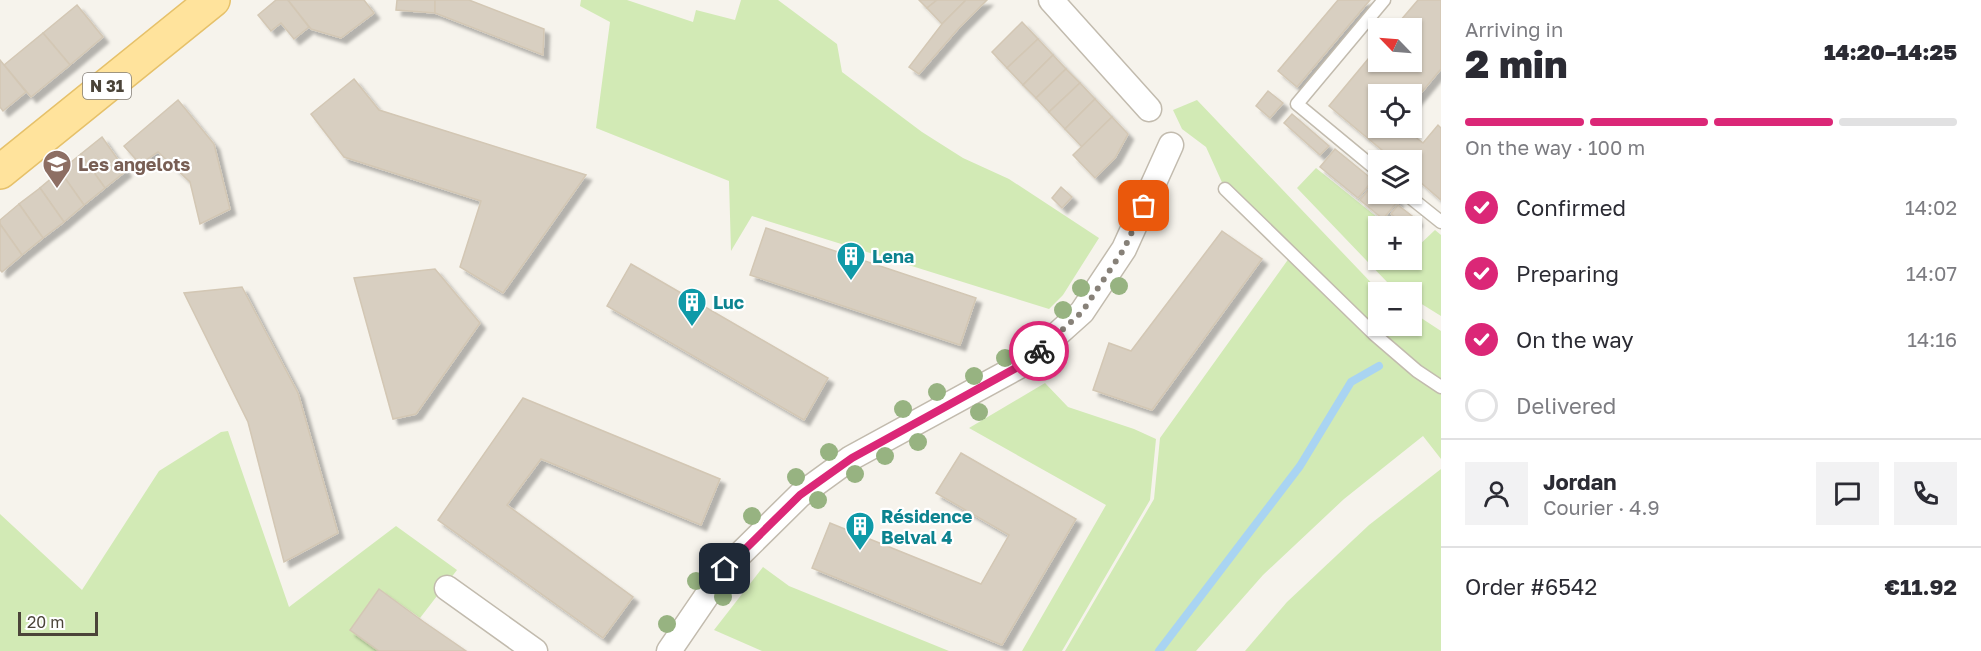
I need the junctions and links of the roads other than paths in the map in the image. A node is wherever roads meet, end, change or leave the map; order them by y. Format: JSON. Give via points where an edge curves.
{"nodes":[{"id":1,"x":213,"y":0,"type":"edge"},
{"id":2,"x":1051,"y":0,"type":"edge"},
{"id":3,"x":1384,"y":0,"type":"edge"},
{"id":4,"x":1149,"y":109,"type":"dead end"},
{"id":5,"x":1171,"y":145,"type":"dead end"},
{"id":6,"x":1368,"y":163,"type":"edge"},
{"id":7,"x":0,"y":172,"type":"edge"},
{"id":8,"x":1225,"y":189,"type":"dead end"},
{"id":9,"x":1418,"y":204,"type":"edge"},
{"id":10,"x":1441,"y":222,"type":"edge"},
{"id":11,"x":1441,"y":387,"type":"edge"},
{"id":12,"x":447,"y":588,"type":"dead end"},
{"id":13,"x":535,"y":651,"type":"edge"},
{"id":14,"x":669,"y":651,"type":"edge"}],
"edges":[{"from":1,"to":7,"type":"main road","number":"N 31"},
{"from":2,"to":4,"type":"street"},
{"from":3,"to":6,"type":"lane","via":[[1297,104]]},
{"from":5,"to":14,"type":"street","via":[[1124,249],[1082,312],[1025,363],[852,458],[800,495],[725,569]]},
{"from":8,"to":11,"type":"lane","via":[[1374,334]]},
{"from":9,"to":10,"type":"lane"},
{"from":12,"to":13,"type":"street"}]}
